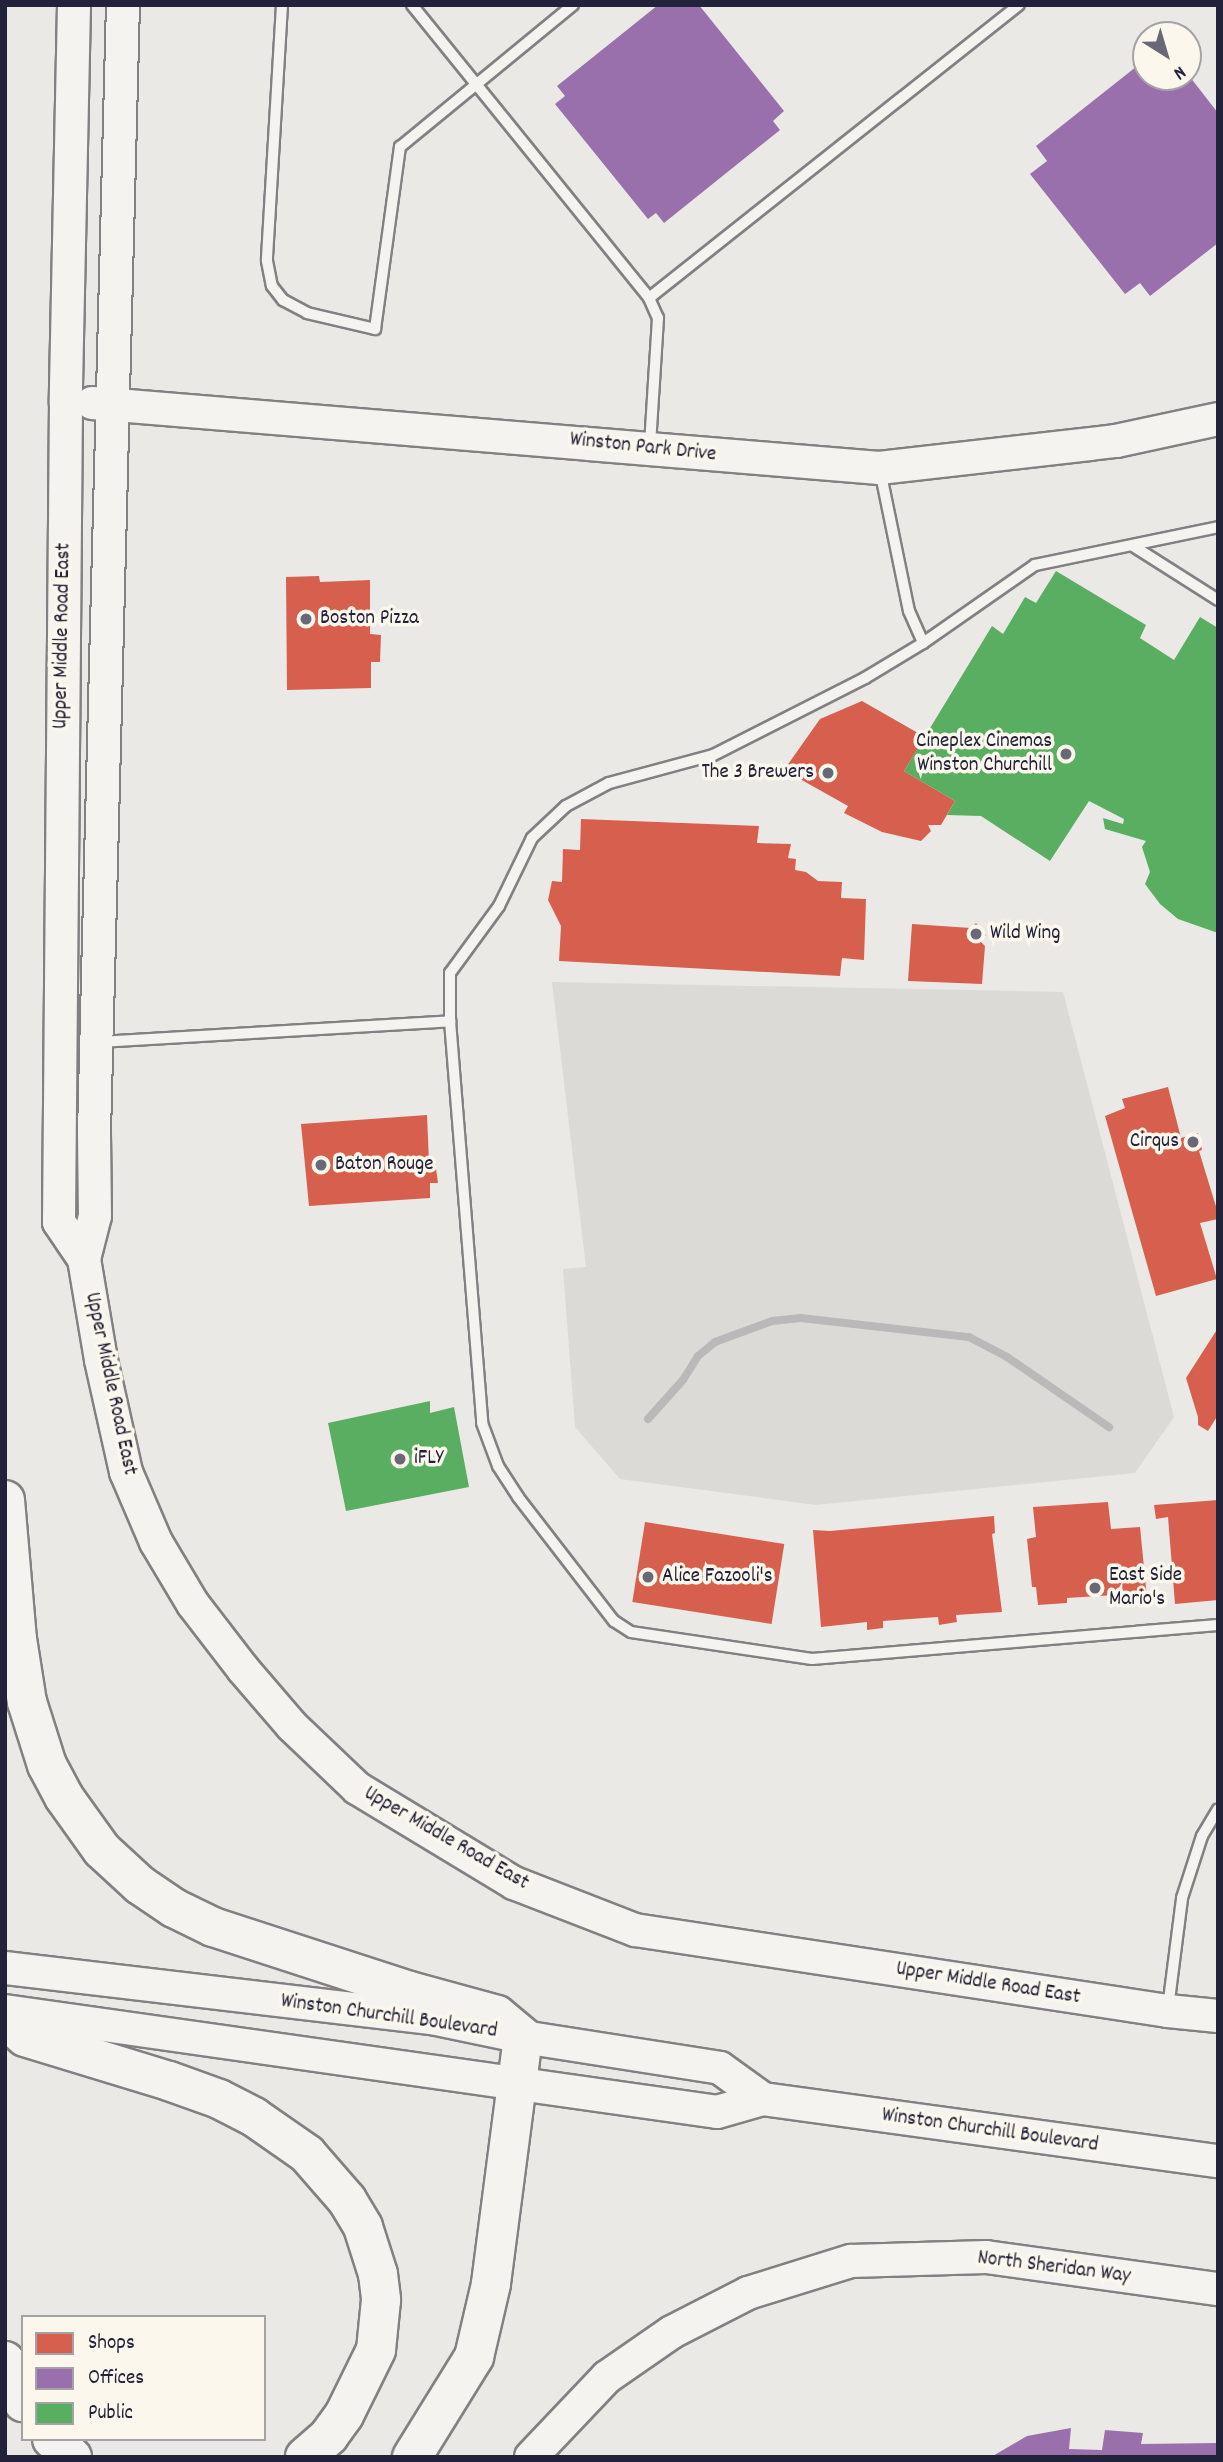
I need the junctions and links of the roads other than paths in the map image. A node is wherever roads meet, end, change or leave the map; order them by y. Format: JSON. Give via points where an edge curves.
{"nodes":[{"id":1,"x":75,"y":5,"type":"edge"},
{"id":2,"x":123,"y":5,"type":"edge"},
{"id":3,"x":282,"y":5,"type":"edge"},
{"id":4,"x":412,"y":5,"type":"edge"},
{"id":5,"x":573,"y":5,"type":"edge"},
{"id":6,"x":1019,"y":5,"type":"edge"},
{"id":7,"x":476,"y":84,"type":"junction"},
{"id":8,"x":649,"y":299,"type":"junction"},
{"id":9,"x":66,"y":402,"type":"junction"},
{"id":10,"x":111,"y":403,"type":"junction"},
{"id":11,"x":1218,"y":419,"type":"edge"},
{"id":12,"x":650,"y":448,"type":"junction"},
{"id":13,"x":879,"y":468,"type":"junction"},
{"id":14,"x":1218,"y":527,"type":"edge"},
{"id":15,"x":1133,"y":546,"type":"junction"},
{"id":16,"x":1218,"y":600,"type":"edge"},
{"id":17,"x":923,"y":643,"type":"junction"},
{"id":18,"x":450,"y":1021,"type":"junction"},
{"id":19,"x":97,"y":1043,"type":"junction"},
{"id":20,"x":84,"y":1259,"type":"junction"},
{"id":21,"x":5,"y":1500,"type":"edge"},
{"id":22,"x":1218,"y":1625,"type":"edge"},
{"id":23,"x":1218,"y":1809,"type":"edge"},
{"id":24,"x":5,"y":1968,"type":"edge"},
{"id":25,"x":5,"y":2011,"type":"edge"},
{"id":26,"x":1168,"y":2011,"type":"junction"},
{"id":27,"x":1218,"y":2016,"type":"edge"},
{"id":28,"x":5,"y":2021,"type":"edge"},
{"id":29,"x":50,"y":2030,"type":"junction"},
{"id":30,"x":523,"y":2037,"type":"junction"},
{"id":31,"x":516,"y":2084,"type":"junction"},
{"id":32,"x":762,"y":2099,"type":"junction"},
{"id":33,"x":1218,"y":2161,"type":"edge"},
{"id":34,"x":1218,"y":2289,"type":"edge"},
{"id":35,"x":5,"y":2361,"type":"edge"},
{"id":36,"x":21,"y":2397,"type":"edge"},
{"id":37,"x":54,"y":2441,"type":"edge"},
{"id":38,"x":72,"y":2457,"type":"edge"},
{"id":39,"x":305,"y":2457,"type":"edge"},
{"id":40,"x":412,"y":2457,"type":"edge"},
{"id":41,"x":531,"y":2457,"type":"edge"}],
"edges":[{"from":1,"to":9,"type":"street","name":"Upper Middle Road East"},
{"from":2,"to":10,"type":"street","name":"Upper Middle Road East"},
{"from":3,"to":7,"type":"lane","via":[[268,261],[272,286],[283,300],[307,313],[375,329],[400,147]]},
{"from":4,"to":7,"type":"lane"},
{"from":5,"to":7,"type":"lane"},
{"from":6,"to":8,"type":"lane"},
{"from":7,"to":8,"type":"lane"},
{"from":8,"to":12,"type":"lane","via":[[658,318]]},
{"from":9,"to":10,"type":"street","name":"Winston Park Drive"},
{"from":9,"to":20,"type":"street","name":"Upper Middle Road East","via":[[59,1222]]},
{"from":10,"to":12,"type":"street","name":"Winston Park Drive"},
{"from":10,"to":19,"type":"street","name":"Upper Middle Road East"},
{"from":11,"to":13,"type":"street","name":"Winston Park Drive","via":[[1116,441]]},
{"from":12,"to":13,"type":"street","name":"Winston Park Drive"},
{"from":13,"to":17,"type":"lane","via":[[909,611]]},
{"from":14,"to":15,"type":"lane"},
{"from":15,"to":16,"type":"lane"},
{"from":15,"to":17,"type":"lane","via":[[1035,565]]},
{"from":17,"to":18,"type":"lane","via":[[865,678],[713,755],[609,783],[566,806],[532,838],[499,906],[450,973]]},
{"from":18,"to":19,"type":"lane"},
{"from":18,"to":22,"type":"lane","via":[[482,1423],[498,1466],[518,1497],[614,1620],[631,1632],[653,1638],[812,1659]]},
{"from":19,"to":20,"type":"street","name":"Upper Middle Road East","via":[[95,1216]]},
{"from":20,"to":26,"type":"street","name":"Upper Middle Road East","via":[[127,1472],[156,1542],[194,1604],[243,1669],[292,1726],[357,1788],[514,1883],[635,1930]]},
{"from":21,"to":30,"type":"highway","via":[[17,1639],[35,1728],[64,1797],[102,1850],[174,1909],[213,1927],[497,2015]]},
{"from":23,"to":26,"type":"lane","via":[[1202,1836],[1182,1898]]},
{"from":24,"to":30,"type":"street","name":"Winston Churchill Boulevard","via":[[432,2018]]},
{"from":25,"to":29,"type":"street","name":"Winston Churchill Boulevard"},
{"from":26,"to":27,"type":"street","name":"Upper Middle Road East"},
{"from":28,"to":29,"type":"highway","via":[[25,2038]]},
{"from":29,"to":31,"type":"street","name":"Winston Churchill Boulevard"},
{"from":29,"to":39,"type":"highway","via":[[254,2117],[307,2154],[347,2200],[363,2227],[378,2274],[378,2336],[367,2374],[344,2415]]},
{"from":30,"to":31,"type":"highway"},
{"from":30,"to":32,"type":"street","name":"Winston Churchill Boulevard","via":[[720,2068]]},
{"from":31,"to":32,"type":"street","name":"Winston Churchill Boulevard","via":[[717,2112]]},
{"from":31,"to":40,"type":"highway","via":[[491,2284],[474,2357]]},
{"from":32,"to":33,"type":"street","name":"Winston Churchill Boulevard"},
{"from":34,"to":41,"type":"street","name":"North Sheridan Way","via":[[986,2257],[851,2261],[748,2293],[672,2332],[607,2377]]},
{"from":35,"to":36,"type":"highway"},
{"from":37,"to":38,"type":"highway"}]}
